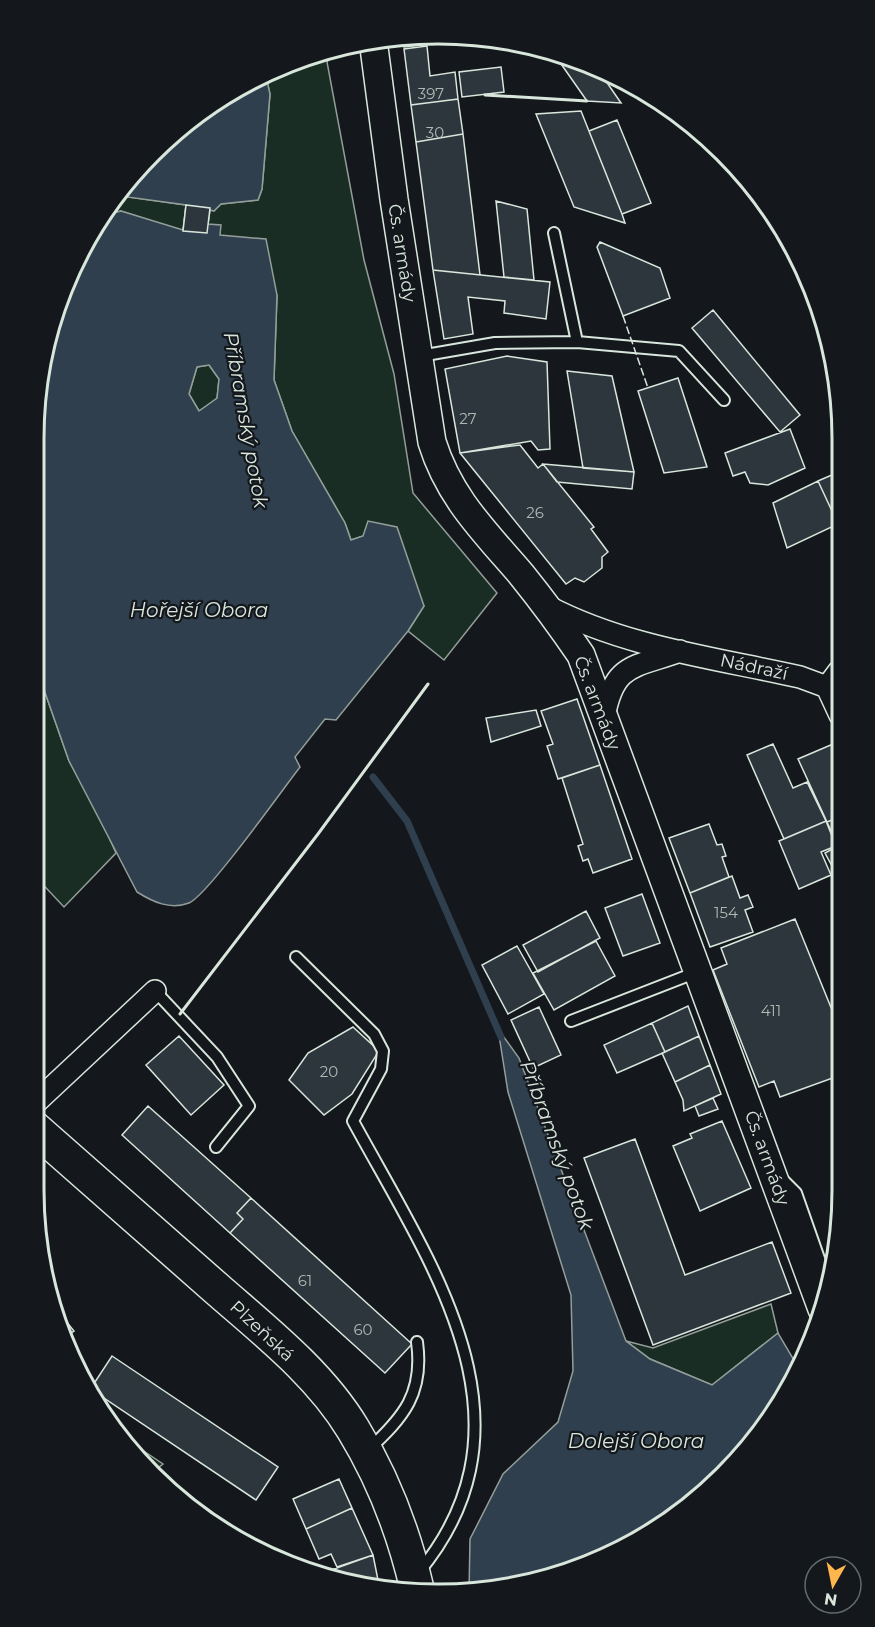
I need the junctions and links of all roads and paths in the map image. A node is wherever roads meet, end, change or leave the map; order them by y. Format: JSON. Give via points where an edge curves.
{"nodes":[{"id":1,"x":374,"y":49,"type":"edge"},
{"id":2,"x":554,"y":233,"type":"dead end"},
{"id":3,"x":577,"y":342,"type":"junction"},
{"id":4,"x":419,"y":356,"type":"junction"},
{"id":5,"x":724,"y":400,"type":"dead end"},
{"id":6,"x":547,"y":606,"type":"junction"},
{"id":7,"x":680,"y":651,"type":"junction"},
{"id":8,"x":832,"y":679,"type":"edge"},
{"id":9,"x":604,"y":717,"type":"junction"},
{"id":10,"x":296,"y":957,"type":"dead end"},
{"id":11,"x":697,"y":972,"type":"junction"},
{"id":12,"x":155,"y":991,"type":"joint"},
{"id":13,"x":570,"y":1021,"type":"dead end"},
{"id":14,"x":44,"y":1095,"type":"edge"},
{"id":15,"x":44,"y":1137,"type":"edge"},
{"id":16,"x":216,"y":1147,"type":"dead end"},
{"id":17,"x":770,"y":1167,"type":"junction"},
{"id":18,"x":823,"y":1269,"type":"edge"},
{"id":19,"x":817,"y":1295,"type":"edge"},
{"id":20,"x":417,"y":1342,"type":"dead end"},
{"id":21,"x":366,"y":1452,"type":"junction"},
{"id":22,"x":416,"y":1583,"type":"edge"}],
"edges":[{"from":1,"to":4,"type":"street","name":"Čs. armády"},
{"from":2,"to":3,"type":"lane"},
{"from":3,"to":4,"type":"lane","via":[[495,344]]},
{"from":3,"to":5,"type":"lane","via":[[679,351]]},
{"from":4,"to":6,"type":"street","name":"Čs. armády","via":[[440,469],[452,492]]},
{"from":6,"to":7,"type":"street","name":"Nádraží","via":[[597,630]]},
{"from":6,"to":9,"type":"street","name":"Čs. armády","via":[[581,655]]},
{"from":7,"to":8,"type":"street","name":"Nádraží","via":[[800,677]]},
{"from":7,"to":9,"type":"street","via":[[622,673],[608,695]]},
{"from":9,"to":11,"type":"street","name":"Čs. armády"},
{"from":10,"to":22,"type":"lane","via":[[374,1034],[382,1051],[381,1069],[353,1121],[442,1286],[470,1374],[477,1423],[474,1458],[452,1524]]},
{"from":11,"to":13,"type":"lane"},
{"from":11,"to":17,"type":"street","name":"Čs. armády"},
{"from":12,"to":14,"type":"street"},
{"from":12,"to":16,"type":"lane","via":[[217,1058],[249,1106]]},
{"from":15,"to":21,"type":"main road","name":"Plzeňská","via":[[307,1372],[346,1419]]},
{"from":17,"to":18,"type":"lane","via":[[796,1193]]},
{"from":17,"to":19,"type":"street","name":"Čs. armády"},
{"from":20,"to":21,"type":"lane","via":[[420,1365],[413,1397],[395,1425]]},
{"from":21,"to":22,"type":"main road","name":"Plzeňská","via":[[391,1505]]}]}
